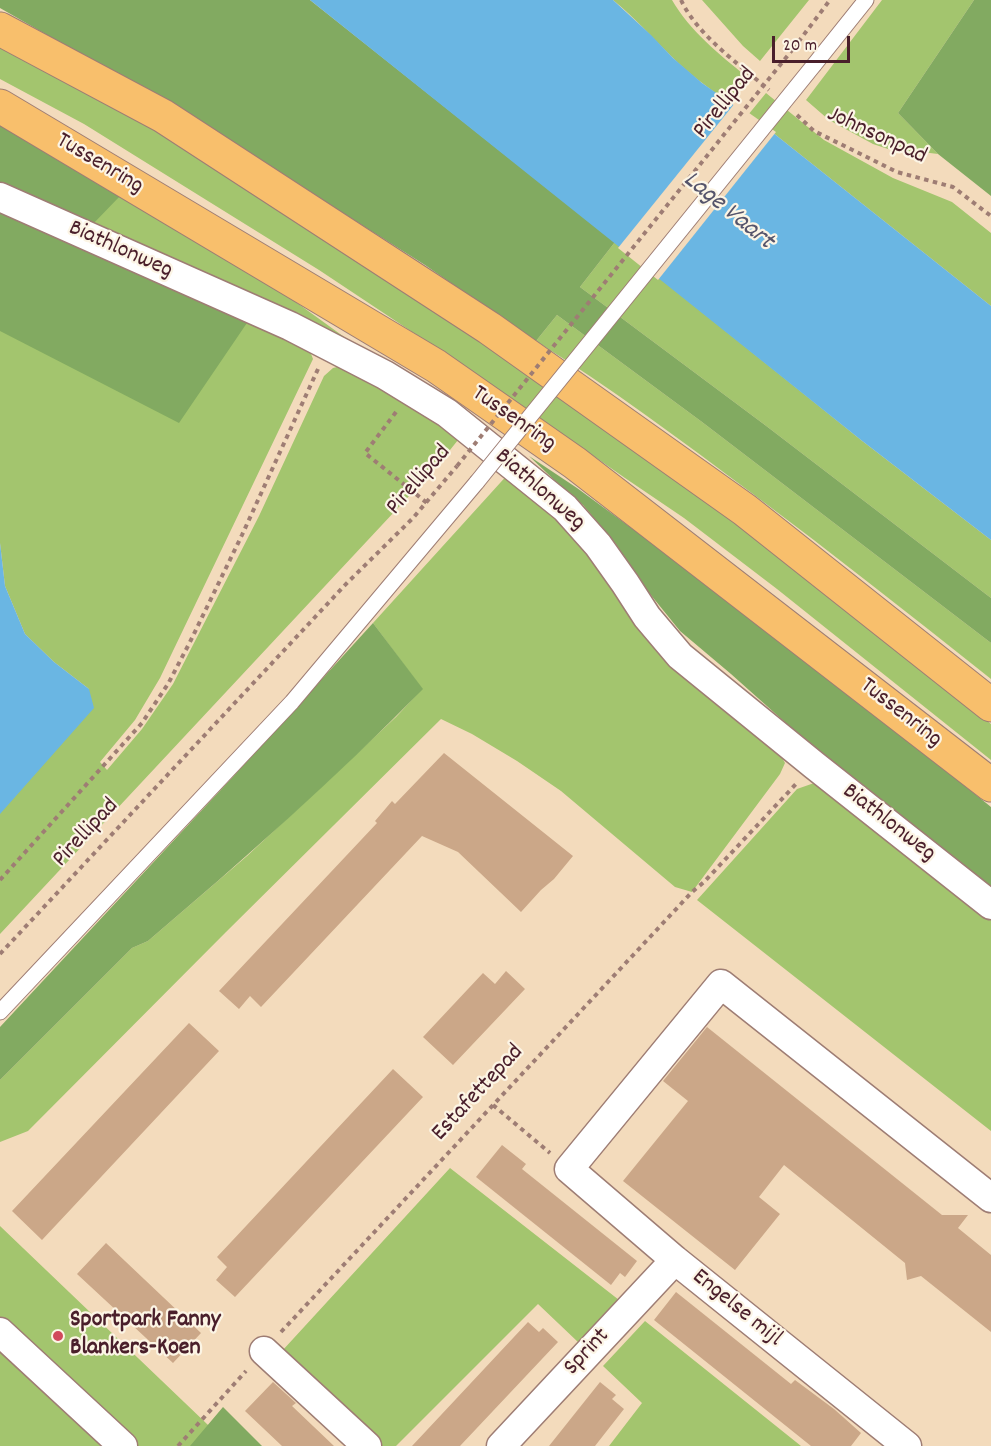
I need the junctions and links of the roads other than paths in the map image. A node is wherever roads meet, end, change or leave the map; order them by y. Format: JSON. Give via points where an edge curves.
{"nodes":[{"id":1,"x":866,"y":0,"type":"edge"},
{"id":2,"x":0,"y":29,"type":"edge"},
{"id":3,"x":0,"y":106,"type":"edge"},
{"id":4,"x":0,"y":197,"type":"edge"},
{"id":5,"x":991,"y":705,"type":"edge"},
{"id":6,"x":991,"y":785,"type":"edge"},
{"id":7,"x":991,"y":905,"type":"edge"},
{"id":8,"x":0,"y":1012,"type":"edge"},
{"id":9,"x":991,"y":1198,"type":"edge"},
{"id":10,"x":675,"y":1260,"type":"junction"},
{"id":11,"x":0,"y":1332,"type":"edge"},
{"id":12,"x":264,"y":1350,"type":"road end"},
{"id":13,"x":123,"y":1446,"type":"edge"},
{"id":14,"x":367,"y":1446,"type":"edge"},
{"id":15,"x":501,"y":1446,"type":"edge"},
{"id":16,"x":907,"y":1446,"type":"edge"}],
"edges":[{"from":1,"to":8,"type":"lane","bridge":true,"via":[[477,482],[292,702]]},
{"from":2,"to":5,"type":"highway","via":[[164,116],[489,328],[745,510]]},
{"from":3,"to":6,"type":"highway","name":"Tussenring","via":[[436,366],[575,462]]},
{"from":4,"to":7,"type":"street","name":"Biathlonweg","via":[[290,326],[385,375],[447,413],[565,508],[598,545],[647,617],[680,656]]},
{"from":9,"to":10,"type":"street","name":"Engelse mijl","via":[[721,984],[569,1169]]},
{"from":10,"to":15,"type":"street","name":"Sprint"},
{"from":10,"to":16,"type":"street","name":"Engelse mijl"},
{"from":11,"to":13,"type":"street"},
{"from":12,"to":14,"type":"street"}]}
